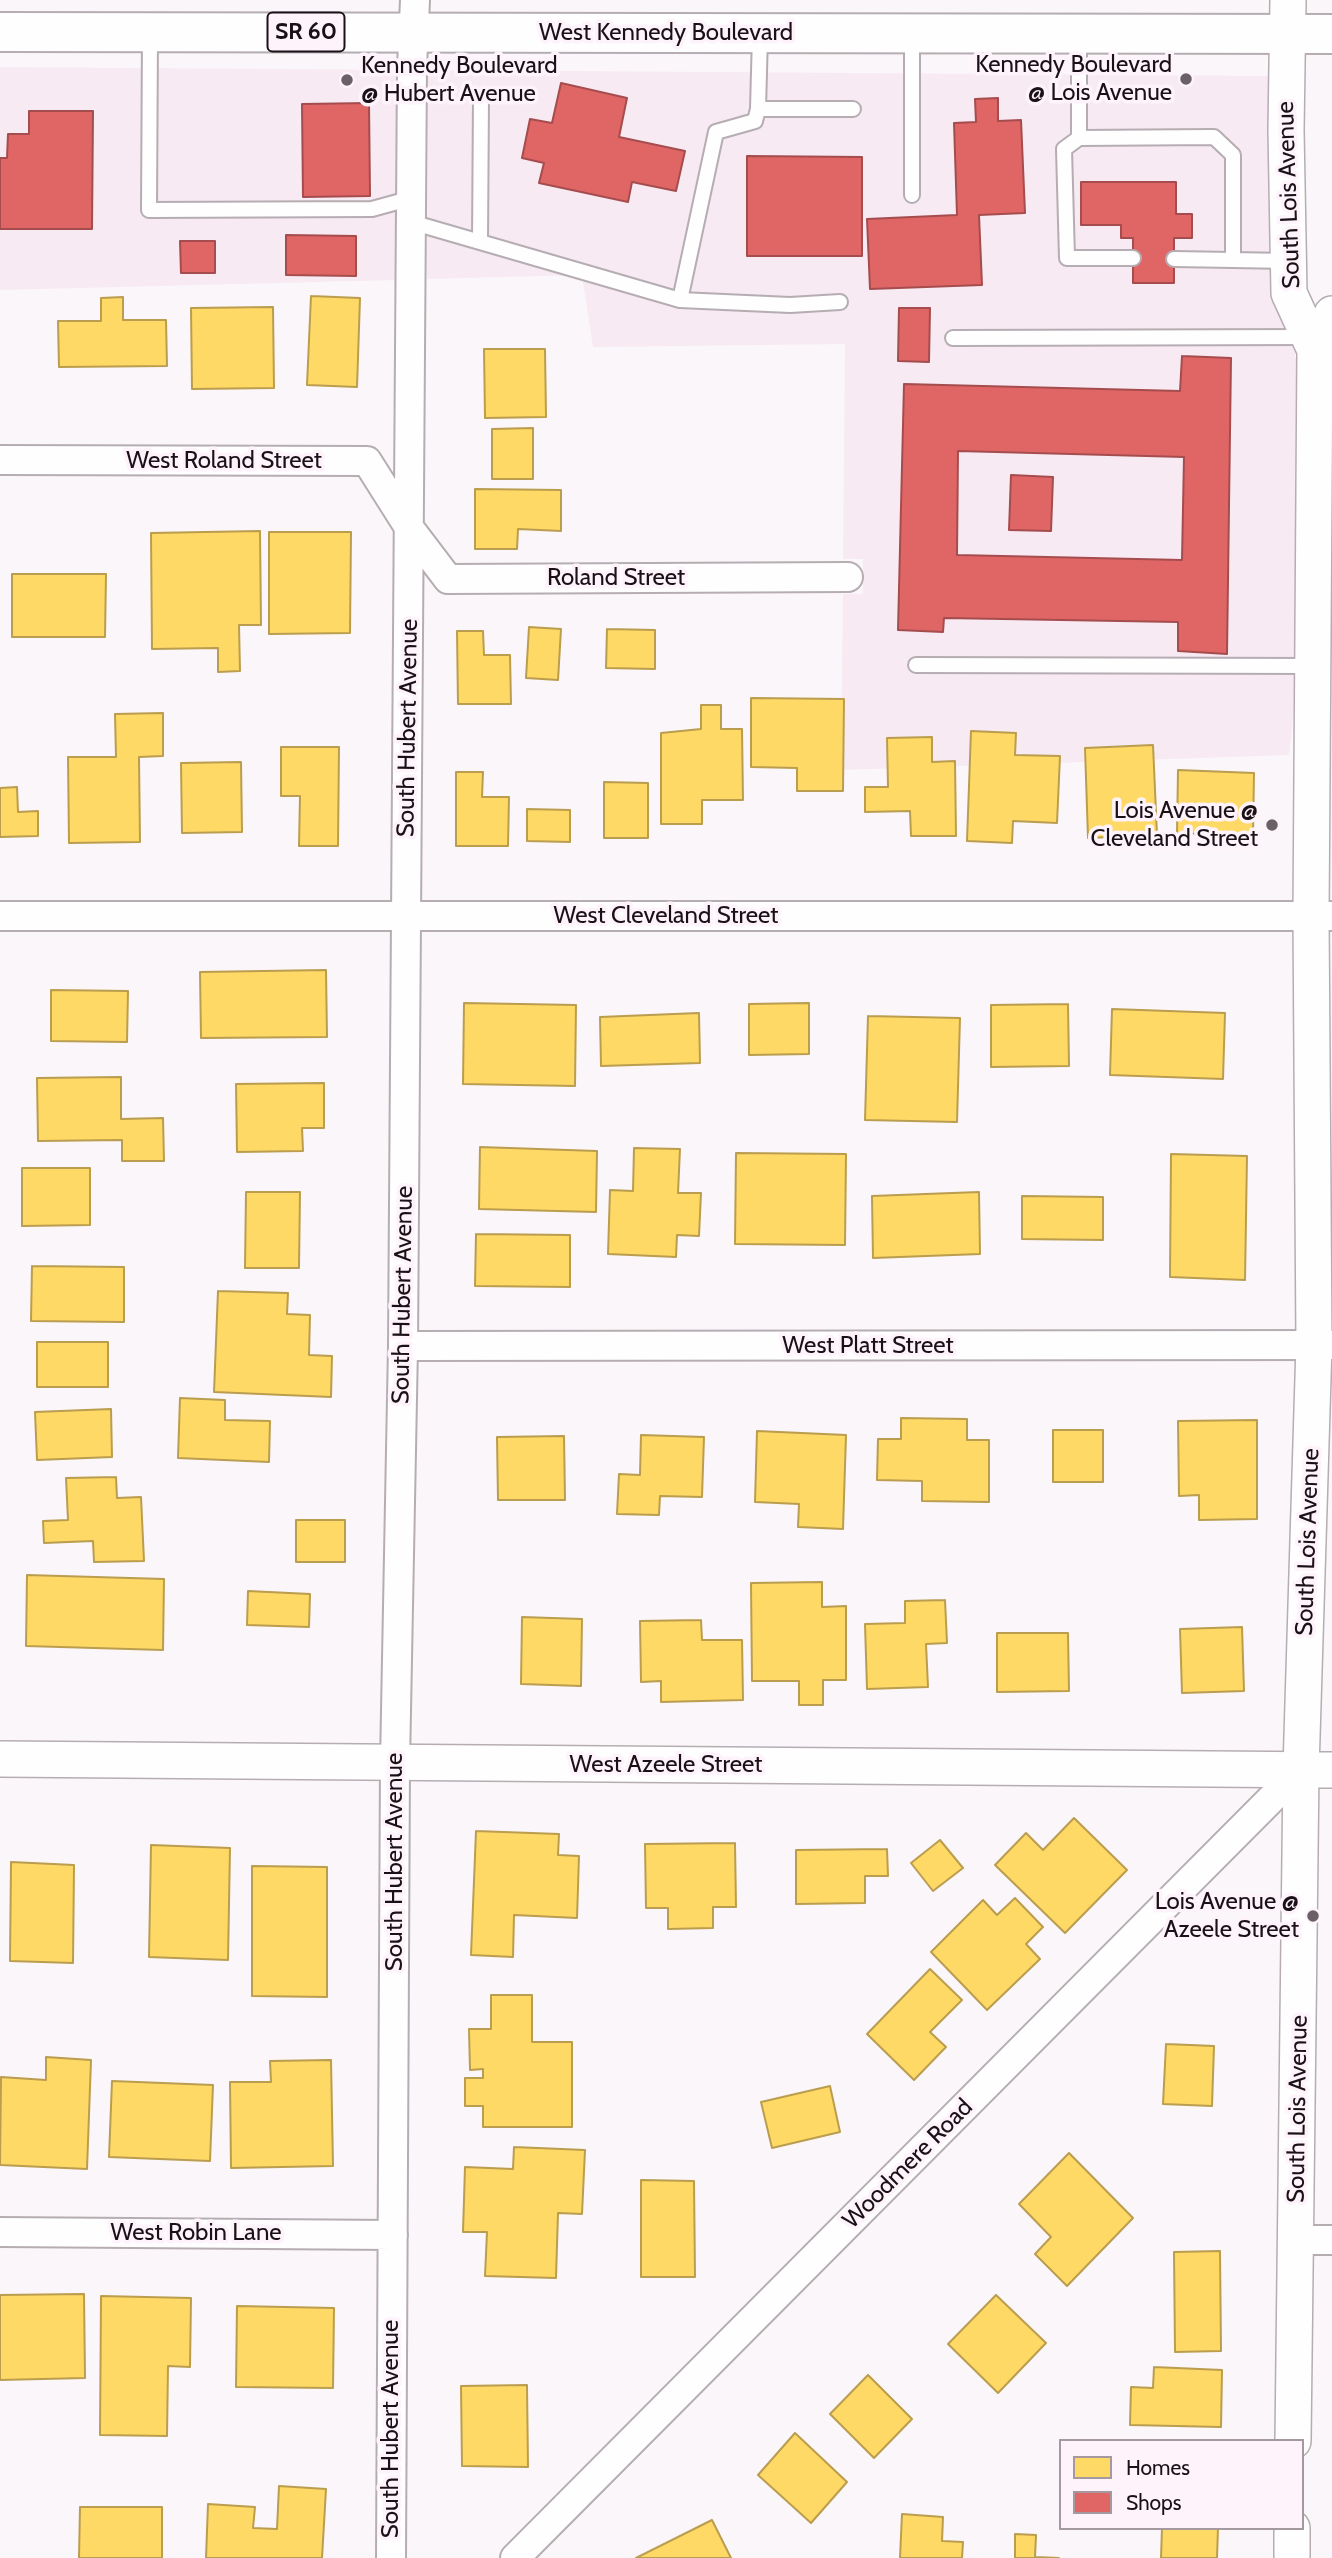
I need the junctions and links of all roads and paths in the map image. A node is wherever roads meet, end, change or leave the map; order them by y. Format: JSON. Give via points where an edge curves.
{"nodes":[{"id":1,"x":414,"y":16,"type":"edge"},
{"id":2,"x":1287,"y":18,"type":"edge"},
{"id":3,"x":0,"y":32,"type":"edge"},
{"id":4,"x":150,"y":32,"type":"junction"},
{"id":5,"x":761,"y":33,"type":"junction"},
{"id":6,"x":912,"y":34,"type":"junction"},
{"id":7,"x":1332,"y":34,"type":"edge"},
{"id":8,"x":1079,"y":35,"type":"junction"},
{"id":9,"x":481,"y":99,"type":"dead end"},
{"id":10,"x":853,"y":108,"type":"dead end"},
{"id":11,"x":758,"y":109,"type":"junction"},
{"id":12,"x":1079,"y":138,"type":"junction"},
{"id":13,"x":912,"y":195,"type":"dead end"},
{"id":14,"x":411,"y":210,"type":"junction"},
{"id":15,"x":480,"y":242,"type":"junction"},
{"id":16,"x":1133,"y":258,"type":"dead end"},
{"id":17,"x":1174,"y":259,"type":"dead end"},
{"id":18,"x":1233,"y":260,"type":"junction"},
{"id":19,"x":1289,"y":261,"type":"junction"},
{"id":20,"x":680,"y":300,"type":"junction"},
{"id":21,"x":840,"y":302,"type":"dead end"},
{"id":22,"x":1319,"y":333,"type":"edge"},
{"id":23,"x":953,"y":338,"type":"dead end"},
{"id":24,"x":0,"y":460,"type":"edge"},
{"id":25,"x":410,"y":529,"type":"junction"},
{"id":26,"x":848,"y":577,"type":"dead end"},
{"id":27,"x":916,"y":664,"type":"dead end"},
{"id":28,"x":1313,"y":666,"type":"junction"},
{"id":29,"x":1312,"y":821,"type":"junction"},
{"id":30,"x":1332,"y":850,"type":"edge"},
{"id":31,"x":0,"y":916,"type":"edge"},
{"id":32,"x":406,"y":916,"type":"junction"},
{"id":33,"x":1322,"y":916,"type":"edge"},
{"id":34,"x":1323,"y":1345,"type":"edge"},
{"id":35,"x":403,"y":1346,"type":"junction"},
{"id":36,"x":0,"y":1759,"type":"edge"},
{"id":37,"x":395,"y":1762,"type":"junction"},
{"id":38,"x":1316,"y":1770,"type":"edge"},
{"id":39,"x":0,"y":2232,"type":"edge"},
{"id":40,"x":393,"y":2235,"type":"junction"},
{"id":41,"x":1296,"y":2240,"type":"junction"},
{"id":42,"x":1332,"y":2240,"type":"edge"},
{"id":43,"x":1293,"y":2439,"type":"edge"},
{"id":44,"x":1292,"y":2530,"type":"edge"},
{"id":45,"x":391,"y":2558,"type":"edge"},
{"id":46,"x":515,"y":2558,"type":"edge"},
{"id":47,"x":1292,"y":2558,"type":"edge"}],
"edges":[{"from":1,"to":4,"type":"main road","name":"West Kennedy Boulevard","number":"SR 60"},
{"from":1,"to":5,"type":"main road","name":"West Kennedy Boulevard","number":"SR 60"},
{"from":1,"to":14,"type":"street","name":"South Hubert Avenue"},
{"from":2,"to":7,"type":"main road","name":"West Kennedy Boulevard","number":"SR 60"},
{"from":2,"to":8,"type":"main road","name":"West Kennedy Boulevard","number":"SR 60"},
{"from":2,"to":19,"type":"street","name":"South Lois Avenue"},
{"from":3,"to":4,"type":"main road","name":"West Kennedy Boulevard","number":"SR 60"},
{"from":4,"to":14,"type":"lane","via":[[149,210]]},
{"from":5,"to":6,"type":"main road","name":"West Kennedy Boulevard","number":"SR 60"},
{"from":5,"to":11,"type":"lane"},
{"from":6,"to":8,"type":"main road","name":"West Kennedy Boulevard","number":"SR 60"},
{"from":6,"to":13,"type":"lane"},
{"from":8,"to":12,"type":"lane"},
{"from":9,"to":15,"type":"lane"},
{"from":10,"to":11,"type":"lane"},
{"from":11,"to":20,"type":"lane","via":[[755,121],[716,131]]},
{"from":12,"to":16,"type":"lane","via":[[1064,149],[1067,258]]},
{"from":12,"to":18,"type":"lane","via":[[1214,138],[1233,155]]},
{"from":14,"to":15,"type":"lane"},
{"from":14,"to":25,"type":"street","name":"South Hubert Avenue"},
{"from":15,"to":20,"type":"lane"},
{"from":17,"to":18,"type":"lane"},
{"from":18,"to":19,"type":"lane"},
{"from":19,"to":22,"type":"street","name":"South Lois Avenue","via":[[1289,293]]},
{"from":20,"to":21,"type":"lane","via":[[790,305]]},
{"from":22,"to":23,"type":"lane"},
{"from":22,"to":28,"type":"street","name":"South Lois Avenue"},
{"from":24,"to":25,"type":"street","name":"West Roland Street","via":[[367,461]]},
{"from":25,"to":26,"type":"street","name":"Roland Street","via":[[447,579]]},
{"from":25,"to":32,"type":"street","name":"South Hubert Avenue"},
{"from":27,"to":28,"type":"lane"},
{"from":28,"to":29,"type":"street","name":"South Lois Avenue"},
{"from":29,"to":30,"type":"street"},
{"from":29,"to":33,"type":"street","name":"South Lois Avenue"},
{"from":31,"to":32,"type":"street","name":"West Cleveland Street"},
{"from":32,"to":33,"type":"street","name":"West Cleveland Street"},
{"from":32,"to":35,"type":"street","name":"South Hubert Avenue"},
{"from":33,"to":34,"type":"street","name":"South Lois Avenue"},
{"from":34,"to":35,"type":"street","name":"West Platt Street"},
{"from":34,"to":38,"type":"street","name":"South Lois Avenue"},
{"from":35,"to":37,"type":"street","name":"South Hubert Avenue"},
{"from":36,"to":37,"type":"street","name":"West Azeele Street"},
{"from":37,"to":38,"type":"street","name":"West Azeele Street"},
{"from":37,"to":40,"type":"street","name":"South Hubert Avenue"},
{"from":38,"to":41,"type":"street","name":"South Lois Avenue"},
{"from":38,"to":46,"type":"street","name":"Woodmere Road"},
{"from":39,"to":40,"type":"street","name":"West Robin Lane"},
{"from":40,"to":45,"type":"street","name":"South Hubert Avenue"},
{"from":41,"to":42,"type":"street"},
{"from":41,"to":43,"type":"street","name":"South Lois Avenue"},
{"from":44,"to":47,"type":"street"}]}
